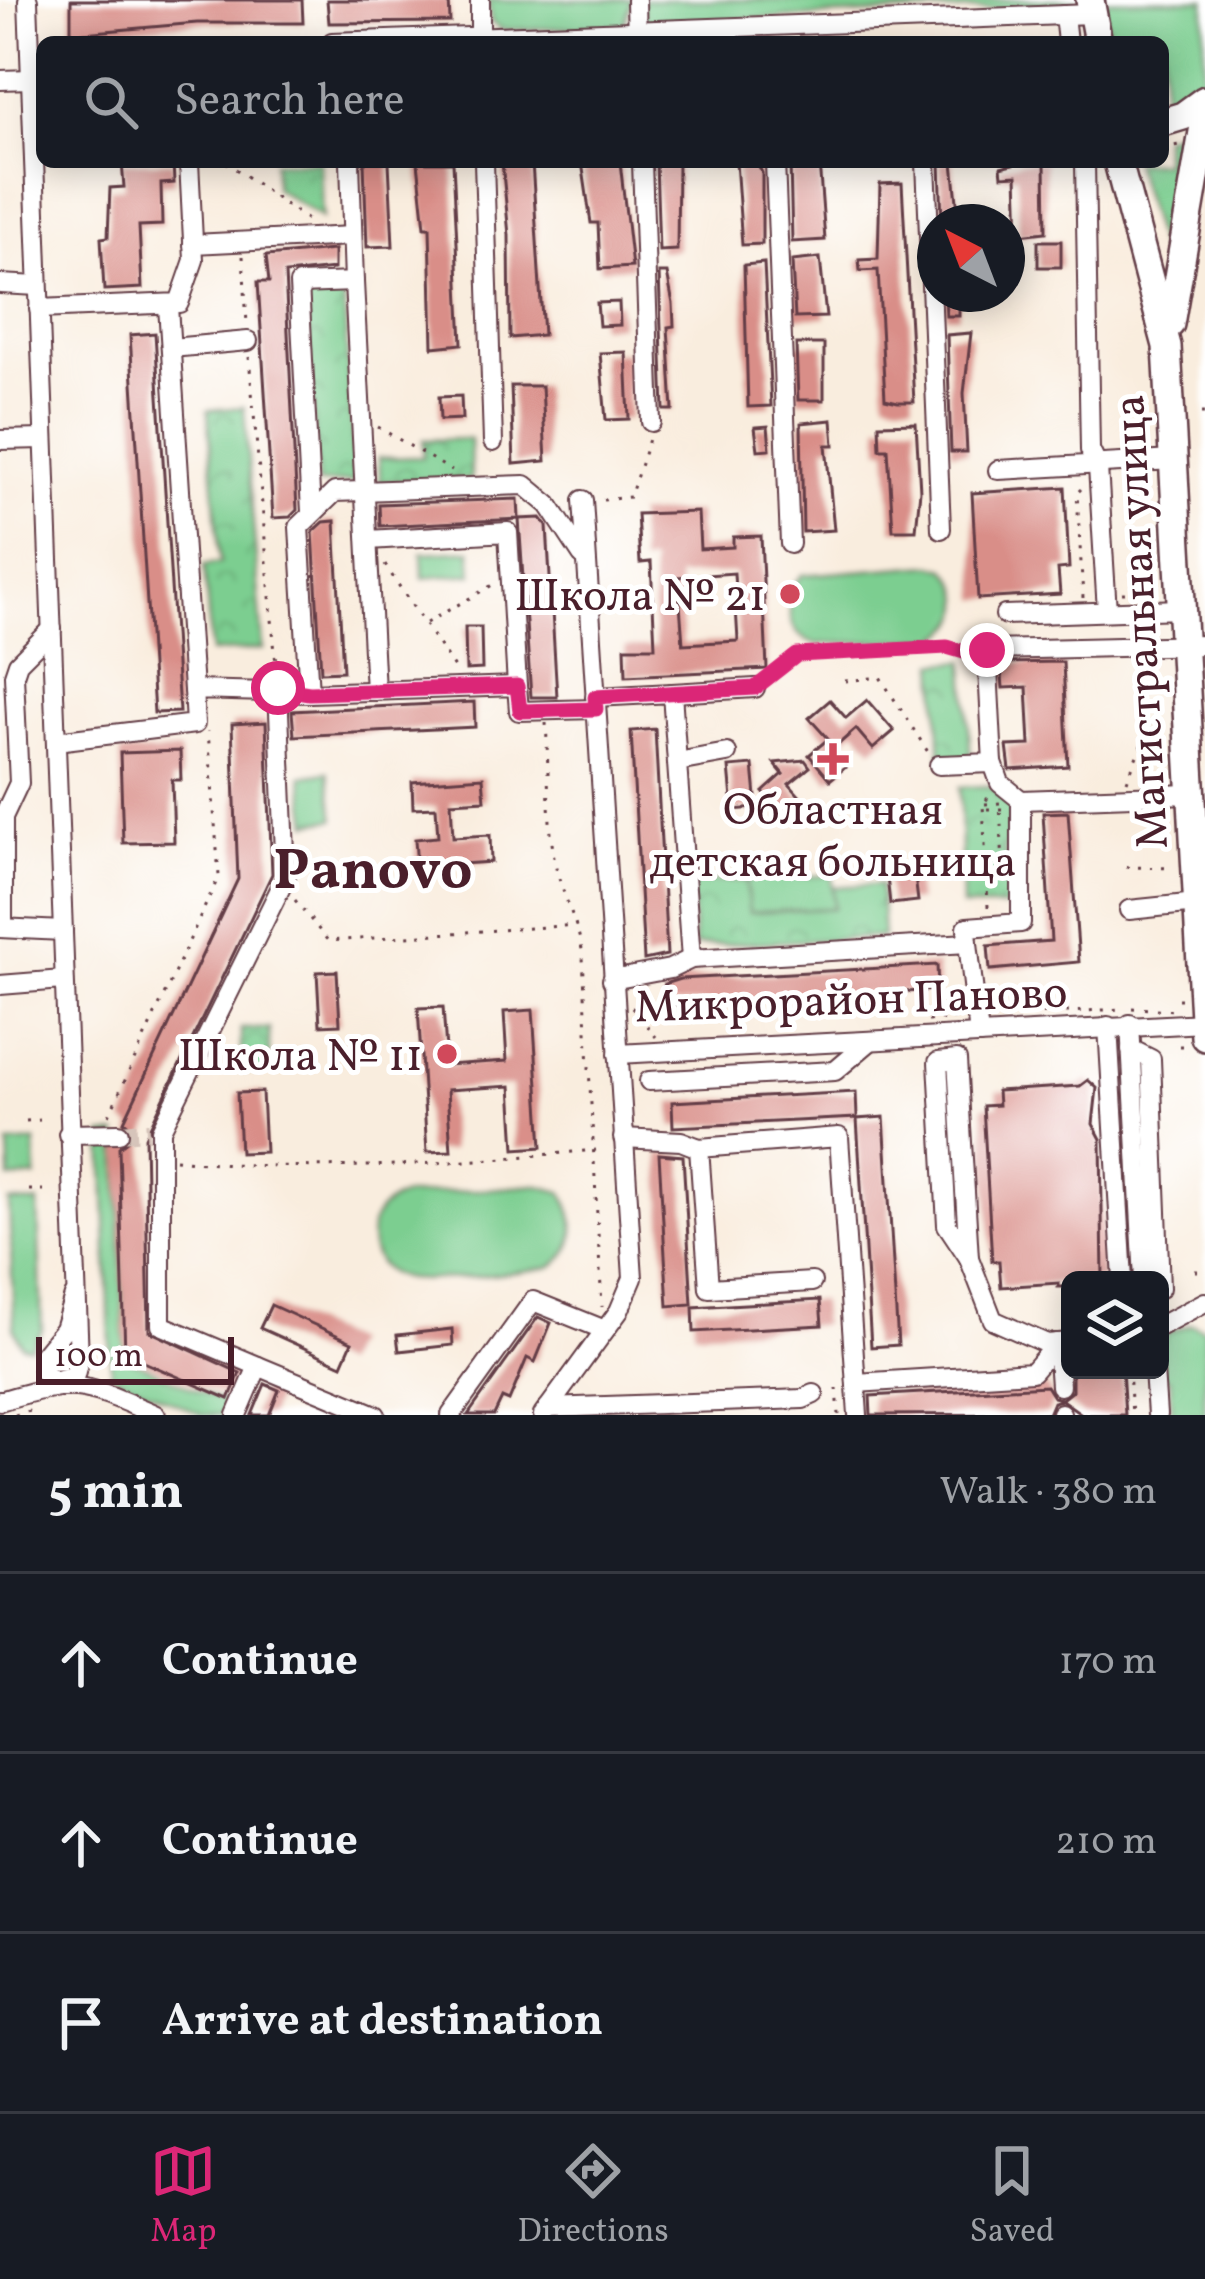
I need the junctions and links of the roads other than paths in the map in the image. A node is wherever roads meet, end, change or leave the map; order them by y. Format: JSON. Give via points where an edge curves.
{"nodes":[{"id":1,"x":28,"y":0,"type":"edge"},
{"id":2,"x":480,"y":0,"type":"edge"},
{"id":3,"x":636,"y":0,"type":"edge"},
{"id":4,"x":1086,"y":18,"type":"edge"},
{"id":5,"x":920,"y":33,"type":"edge"},
{"id":6,"x":770,"y":34,"type":"edge"},
{"id":7,"x":480,"y":36,"type":"edge"},
{"id":8,"x":636,"y":36,"type":"edge"},
{"id":9,"x":681,"y":36,"type":"edge"},
{"id":10,"x":36,"y":57,"type":"edge"},
{"id":11,"x":31,"y":79,"type":"junction"},
{"id":12,"x":0,"y":80,"type":"edge"},
{"id":13,"x":1205,"y":100,"type":"edge"},
{"id":14,"x":1169,"y":120,"type":"edge"},
{"id":15,"x":1199,"y":131,"type":"edge"},
{"id":16,"x":189,"y":168,"type":"edge"},
{"id":17,"x":350,"y":168,"type":"edge"},
{"id":18,"x":484,"y":168,"type":"edge"},
{"id":19,"x":642,"y":168,"type":"edge"},
{"id":20,"x":775,"y":168,"type":"edge"},
{"id":21,"x":926,"y":168,"type":"edge"},
{"id":22,"x":1085,"y":168,"type":"edge"},
{"id":23,"x":1120,"y":168,"type":"edge"},
{"id":24,"x":352,"y":236,"type":"junction"},
{"id":25,"x":193,"y":244,"type":"junction"},
{"id":26,"x":354,"y":282,"type":"junction"},
{"id":27,"x":0,"y":284,"type":"edge"},
{"id":28,"x":38,"y":286,"type":"junction"},
{"id":29,"x":168,"y":306,"type":"junction"},
{"id":30,"x":39,"y":309,"type":"junction"},
{"id":31,"x":248,"y":341,"type":"road end"},
{"id":32,"x":1167,"y":346,"type":"junction"},
{"id":33,"x":171,"y":348,"type":"junction"},
{"id":34,"x":651,"y":422,"type":"road end"},
{"id":35,"x":44,"y":439,"type":"junction"},
{"id":36,"x":0,"y":440,"type":"edge"},
{"id":37,"x":493,"y":442,"type":"dead end"},
{"id":38,"x":1173,"y":460,"type":"junction"},
{"id":39,"x":1098,"y":467,"type":"junction"},
{"id":40,"x":998,"y":470,"type":"dead end"},
{"id":41,"x":365,"y":491,"type":"junction"},
{"id":42,"x":593,"y":500,"type":"road end"},
{"id":43,"x":311,"y":512,"type":"junction"},
{"id":44,"x":941,"y":530,"type":"dead end"},
{"id":45,"x":368,"y":540,"type":"junction"},
{"id":46,"x":790,"y":544,"type":"dead end"},
{"id":47,"x":588,"y":565,"type":"junction"},
{"id":48,"x":1106,"y":602,"type":"junction"},
{"id":49,"x":1181,"y":609,"type":"junction"},
{"id":50,"x":1005,"y":615,"type":"dead end"},
{"id":51,"x":52,"y":629,"type":"junction"},
{"id":52,"x":1194,"y":646,"type":"edge"},
{"id":53,"x":517,"y":686,"type":"junction"},
{"id":54,"x":278,"y":688,"type":"junction"},
{"id":55,"x":755,"y":688,"type":"road end"},
{"id":56,"x":193,"y":690,"type":"junction"},
{"id":57,"x":375,"y":691,"type":"junction"},
{"id":58,"x":309,"y":693,"type":"junction"},
{"id":59,"x":672,"y":694,"type":"junction"},
{"id":60,"x":596,"y":703,"type":"junction"},
{"id":61,"x":56,"y":741,"type":"junction"},
{"id":62,"x":727,"y":753,"type":"dead end"},
{"id":63,"x":1196,"y":757,"type":"edge"},
{"id":64,"x":676,"y":762,"type":"junction"},
{"id":65,"x":994,"y":764,"type":"junction"},
{"id":66,"x":939,"y":765,"type":"road end"},
{"id":67,"x":58,"y":779,"type":"junction"},
{"id":68,"x":19,"y":783,"type":"junction"},
{"id":69,"x":1189,"y":794,"type":"junction"},
{"id":70,"x":1014,"y":806,"type":"junction"},
{"id":71,"x":1199,"y":892,"type":"edge"},
{"id":72,"x":1129,"y":910,"type":"dead end"},
{"id":73,"x":2,"y":928,"type":"edge"},
{"id":74,"x":63,"y":931,"type":"junction"},
{"id":75,"x":968,"y":943,"type":"junction"},
{"id":76,"x":691,"y":958,"type":"junction"},
{"id":77,"x":63,"y":980,"type":"junction"},
{"id":78,"x":0,"y":985,"type":"edge"},
{"id":79,"x":617,"y":988,"type":"junction"},
{"id":80,"x":1204,"y":1022,"type":"edge"},
{"id":81,"x":1130,"y":1024,"type":"junction"},
{"id":82,"x":1108,"y":1026,"type":"junction"},
{"id":83,"x":969,"y":1036,"type":"junction"},
{"id":84,"x":868,"y":1042,"type":"junction"},
{"id":85,"x":1190,"y":1043,"type":"edge"},
{"id":86,"x":1131,"y":1049,"type":"junction"},
{"id":87,"x":618,"y":1054,"type":"junction"},
{"id":88,"x":650,"y":1081,"type":"dead end"},
{"id":89,"x":110,"y":1133,"type":"tunnel mouth"},
{"id":90,"x":68,"y":1134,"type":"junction"},
{"id":91,"x":623,"y":1138,"type":"junction"},
{"id":92,"x":699,"y":1148,"type":"junction"},
{"id":93,"x":1123,"y":1271,"type":"edge"},
{"id":94,"x":1143,"y":1271,"type":"edge"},
{"id":95,"x":1159,"y":1271,"type":"edge"},
{"id":96,"x":812,"y":1282,"type":"dead end"},
{"id":97,"x":74,"y":1296,"type":"junction"},
{"id":98,"x":1205,"y":1303,"type":"edge"},
{"id":99,"x":1169,"y":1321,"type":"edge"},
{"id":100,"x":602,"y":1329,"type":"junction"},
{"id":101,"x":1061,"y":1342,"type":"edge"},
{"id":102,"x":1061,"y":1346,"type":"edge"},
{"id":103,"x":49,"y":1348,"type":"junction"},
{"id":104,"x":79,"y":1359,"type":"junction"},
{"id":105,"x":258,"y":1366,"type":"junction"},
{"id":106,"x":41,"y":1367,"type":"junction"},
{"id":107,"x":1061,"y":1375,"type":"edge"},
{"id":108,"x":1155,"y":1379,"type":"edge"},
{"id":109,"x":61,"y":1382,"type":"junction"},
{"id":110,"x":856,"y":1383,"type":"junction"},
{"id":111,"x":1060,"y":1386,"type":"dead end"},
{"id":112,"x":104,"y":1392,"type":"junction"},
{"id":113,"x":25,"y":1394,"type":"junction"},
{"id":114,"x":814,"y":1394,"type":"dead end"},
{"id":115,"x":0,"y":1401,"type":"edge"},
{"id":116,"x":545,"y":1412,"type":"edge"},
{"id":117,"x":156,"y":1415,"type":"edge"},
{"id":118,"x":237,"y":1415,"type":"edge"},
{"id":119,"x":376,"y":1415,"type":"edge"},
{"id":120,"x":451,"y":1415,"type":"edge"},
{"id":121,"x":858,"y":1415,"type":"edge"},
{"id":122,"x":1157,"y":1415,"type":"edge"}],
"edges":[{"from":1,"to":10,"type":"street"},
{"from":2,"to":7,"type":"street"},
{"from":3,"to":8,"type":"street"},
{"from":4,"to":5,"type":"street"},
{"from":5,"to":6,"type":"street"},
{"from":6,"to":9,"type":"street"},
{"from":10,"to":11,"type":"street"},
{"from":11,"to":12,"type":"street"},
{"from":11,"to":28,"type":"street"},
{"from":13,"to":14,"type":"highway"},
{"from":15,"to":32,"type":"highway","name":"Магистральная улица","via":[[1190,262]]},
{"from":16,"to":25,"type":"street"},
{"from":17,"to":24,"type":"street"},
{"from":18,"to":37,"type":"street"},
{"from":19,"to":34,"type":"street"},
{"from":20,"to":46,"type":"street"},
{"from":21,"to":44,"type":"street"},
{"from":22,"to":39,"type":"street","via":[[1090,450]]},
{"from":23,"to":32,"type":"highway","name":"Магистральная улица"},
{"from":24,"to":25,"type":"street"},
{"from":24,"to":26,"type":"street"},
{"from":25,"to":29,"type":"street","via":[[179,303]]},
{"from":26,"to":41,"type":"street"},
{"from":26,"to":43,"type":"street","via":[[299,284]]},
{"from":27,"to":28,"type":"street"},
{"from":28,"to":30,"type":"street"},
{"from":29,"to":30,"type":"street"},
{"from":29,"to":33,"type":"street"},
{"from":30,"to":35,"type":"street"},
{"from":31,"to":33,"type":"street"},
{"from":32,"to":38,"type":"highway","name":"Магистральная улица"},
{"from":33,"to":56,"type":"street"},
{"from":35,"to":36,"type":"street"},
{"from":35,"to":51,"type":"street"},
{"from":38,"to":39,"type":"street"},
{"from":38,"to":49,"type":"highway","name":"Магистральная улица"},
{"from":39,"to":40,"type":"street"},
{"from":39,"to":48,"type":"street"},
{"from":41,"to":43,"type":"street","via":[[335,492]]},
{"from":41,"to":45,"type":"street"},
{"from":41,"to":47,"type":"street","via":[[525,484],[567,527]]},
{"from":42,"to":47,"type":"street","name":"Микрорайон Паново"},
{"from":43,"to":58,"type":"street","via":[[299,527]]},
{"from":45,"to":53,"type":"street","via":[[508,532]]},
{"from":45,"to":57,"type":"street"},
{"from":47,"to":60,"type":"street","name":"Микрорайон Паново"},
{"from":48,"to":49,"type":"street"},
{"from":48,"to":50,"type":"street","via":[[1083,612]]},
{"from":49,"to":52,"type":"highway","name":"Магистральная улица"},
{"from":51,"to":61,"type":"street"},
{"from":51,"to":68,"type":"street","via":[[14,675]]},
{"from":52,"to":63,"type":"highway","name":"Магистральная улица"},
{"from":52,"to":65,"type":"street","via":[[987,650]]},
{"from":53,"to":57,"type":"street"},
{"from":53,"to":60,"type":"street","via":[[520,711]]},
{"from":54,"to":56,"type":"street"},
{"from":54,"to":58,"type":"street"},
{"from":54,"to":105,"type":"street","via":[[283,884],[155,1131],[161,1325]]},
{"from":55,"to":59,"type":"street"},
{"from":56,"to":61,"type":"street","via":[[195,724]]},
{"from":57,"to":58,"type":"street"},
{"from":59,"to":60,"type":"street"},
{"from":59,"to":64,"type":"street"},
{"from":60,"to":79,"type":"street","name":"Микрорайон Паново"},
{"from":61,"to":67,"type":"street"},
{"from":62,"to":64,"type":"street"},
{"from":63,"to":69,"type":"highway","name":"Магистральная улица"},
{"from":64,"to":76,"type":"street"},
{"from":65,"to":66,"type":"street"},
{"from":65,"to":70,"type":"street"},
{"from":67,"to":68,"type":"street"},
{"from":67,"to":74,"type":"street"},
{"from":68,"to":73,"type":"street","via":[[3,817]]},
{"from":69,"to":70,"type":"street"},
{"from":69,"to":71,"type":"highway","name":"Магистральная улица"},
{"from":70,"to":75,"type":"street","via":[[1011,866],[1021,923],[967,927]]},
{"from":71,"to":72,"type":"street"},
{"from":71,"to":80,"type":"highway","name":"Магистральная улица"},
{"from":73,"to":74,"type":"street"},
{"from":74,"to":77,"type":"street"},
{"from":75,"to":76,"type":"street"},
{"from":75,"to":83,"type":"street"},
{"from":76,"to":79,"type":"street"},
{"from":77,"to":78,"type":"street"},
{"from":77,"to":90,"type":"street"},
{"from":79,"to":87,"type":"street","name":"Микрорайон Паново"},
{"from":80,"to":81,"type":"street","name":"Микрорайон Паново"},
{"from":80,"to":85,"type":"highway","name":"Магистральная улица"},
{"from":81,"to":82,"type":"street","name":"Микрорайон Паново"},
{"from":81,"to":86,"type":"street"},
{"from":82,"to":83,"type":"street","name":"Микрорайон Паново"},
{"from":82,"to":93,"type":"street"},
{"from":83,"to":84,"type":"street","name":"Микрорайон Паново"},
{"from":83,"to":101,"type":"street","via":[[958,1060],[938,1062],[947,1225],[970,1258],[993,1320]]},
{"from":84,"to":87,"type":"street","name":"Микрорайон Паново"},
{"from":84,"to":88,"type":"street","via":[[835,1071]]},
{"from":86,"to":94,"type":"street"},
{"from":86,"to":95,"type":"street","via":[[1151,1059]]},
{"from":87,"to":91,"type":"street"},
{"from":89,"to":90,"type":"street"},
{"from":90,"to":97,"type":"street"},
{"from":91,"to":92,"type":"street"},
{"from":91,"to":100,"type":"street","via":[[633,1278]]},
{"from":92,"to":96,"type":"street","via":[[709,1288]]},
{"from":92,"to":110,"type":"street","via":[[839,1137]]},
{"from":97,"to":103,"type":"street"},
{"from":97,"to":104,"type":"street"},
{"from":98,"to":99,"type":"street"},
{"from":100,"to":116,"type":"street"},
{"from":100,"to":120,"type":"street","via":[[532,1301]]},
{"from":102,"to":110,"type":"street","via":[[1031,1372]]},
{"from":103,"to":104,"type":"street","via":[[63,1345]]},
{"from":103,"to":106,"type":"street"},
{"from":104,"to":109,"type":"street","via":[[75,1375]]},
{"from":104,"to":112,"type":"street","via":[[81,1372]]},
{"from":105,"to":118,"type":"street"},
{"from":105,"to":119,"type":"street"},
{"from":106,"to":109,"type":"street"},
{"from":106,"to":113,"type":"street"},
{"from":107,"to":111,"type":"street"},
{"from":108,"to":122,"type":"street"},
{"from":109,"to":112,"type":"street"},
{"from":109,"to":113,"type":"street"},
{"from":110,"to":121,"type":"street"},
{"from":112,"to":117,"type":"street"},
{"from":113,"to":115,"type":"street"},
{"from":114,"to":116,"type":"street"}]}
